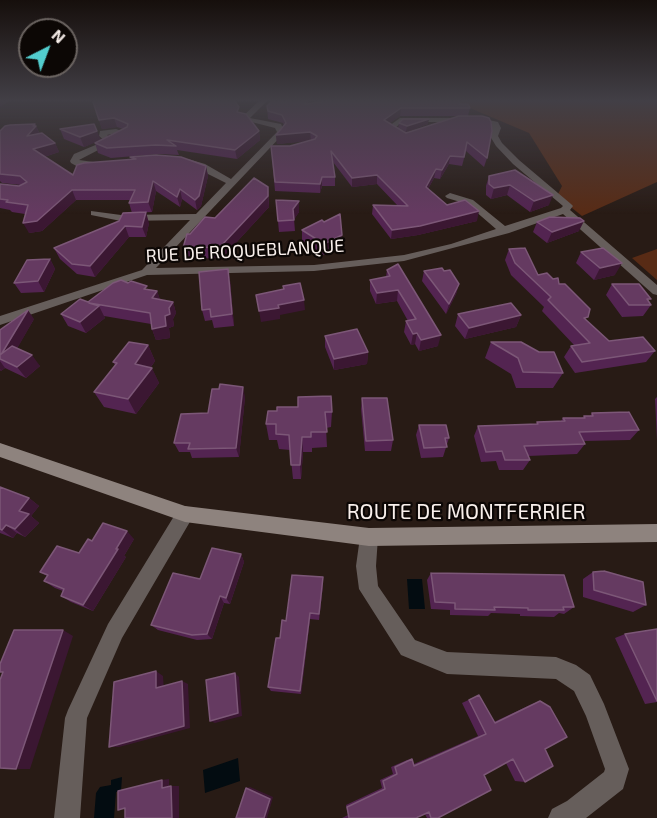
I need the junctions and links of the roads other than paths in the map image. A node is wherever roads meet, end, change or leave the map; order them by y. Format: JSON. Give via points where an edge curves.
{"nodes":[{"id":1,"x":275,"y":138,"type":"edge"},
{"id":2,"x":495,"y":138,"type":"edge"},
{"id":3,"x":111,"y":141,"type":"edge"},
{"id":4,"x":265,"y":149,"type":"junction"},
{"id":5,"x":282,"y":149,"type":"edge"},
{"id":6,"x":176,"y":160,"type":"edge"},
{"id":7,"x":108,"y":164,"type":"edge"},
{"id":8,"x":232,"y":183,"type":"junction"},
{"id":9,"x":450,"y":196,"type":"dead end"},
{"id":10,"x":565,"y":210,"type":"junction"},
{"id":11,"x":95,"y":213,"type":"dead end"},
{"id":12,"x":200,"y":217,"type":"junction"},
{"id":13,"x":505,"y":231,"type":"junction"},
{"id":14,"x":146,"y":272,"type":"junction"},
{"id":15,"x":657,"y":291,"type":"edge"},
{"id":16,"x":0,"y":321,"type":"edge"},
{"id":17,"x":0,"y":450,"type":"edge"},
{"id":18,"x":185,"y":514,"type":"junction"},
{"id":19,"x":657,"y":533,"type":"edge"},
{"id":20,"x":369,"y":537,"type":"junction"},
{"id":21,"x":67,"y":818,"type":"edge"},
{"id":22,"x":561,"y":818,"type":"edge"}],
"edges":[{"from":1,"to":4,"type":"street"},
{"from":2,"to":10,"type":"street","via":[[516,162],[568,207]]},
{"from":3,"to":7,"type":"street","via":[[74,161],[80,165]]},
{"from":4,"to":5,"type":"street"},
{"from":4,"to":8,"type":"street"},
{"from":6,"to":8,"type":"street","via":[[201,166]]},
{"from":8,"to":12,"type":"street"},
{"from":9,"to":13,"type":"street","via":[[470,202]]},
{"from":10,"to":13,"type":"street","name":"RUE DE ROQUEBLANQUE"},
{"from":10,"to":15,"type":"street"},
{"from":11,"to":12,"type":"street","via":[[121,218]]},
{"from":12,"to":14,"type":"street"},
{"from":13,"to":14,"type":"street","name":"RUE DE ROQUEBLANQUE","via":[[380,261],[314,268]]},
{"from":14,"to":16,"type":"street","name":"RUE DE ROQUEBLANQUE"},
{"from":17,"to":18,"type":"street","name":"ROUTE DE MONTFERRIER"},
{"from":18,"to":20,"type":"street","name":"ROUTE DE MONTFERRIER"},
{"from":18,"to":21,"type":"street","via":[[115,631],[76,718]]},
{"from":19,"to":20,"type":"street","name":"ROUTE DE MONTFERRIER"},
{"from":20,"to":22,"type":"street","via":[[369,589],[408,648],[447,663],[556,668],[582,683],[617,769],[614,780]]}]}
